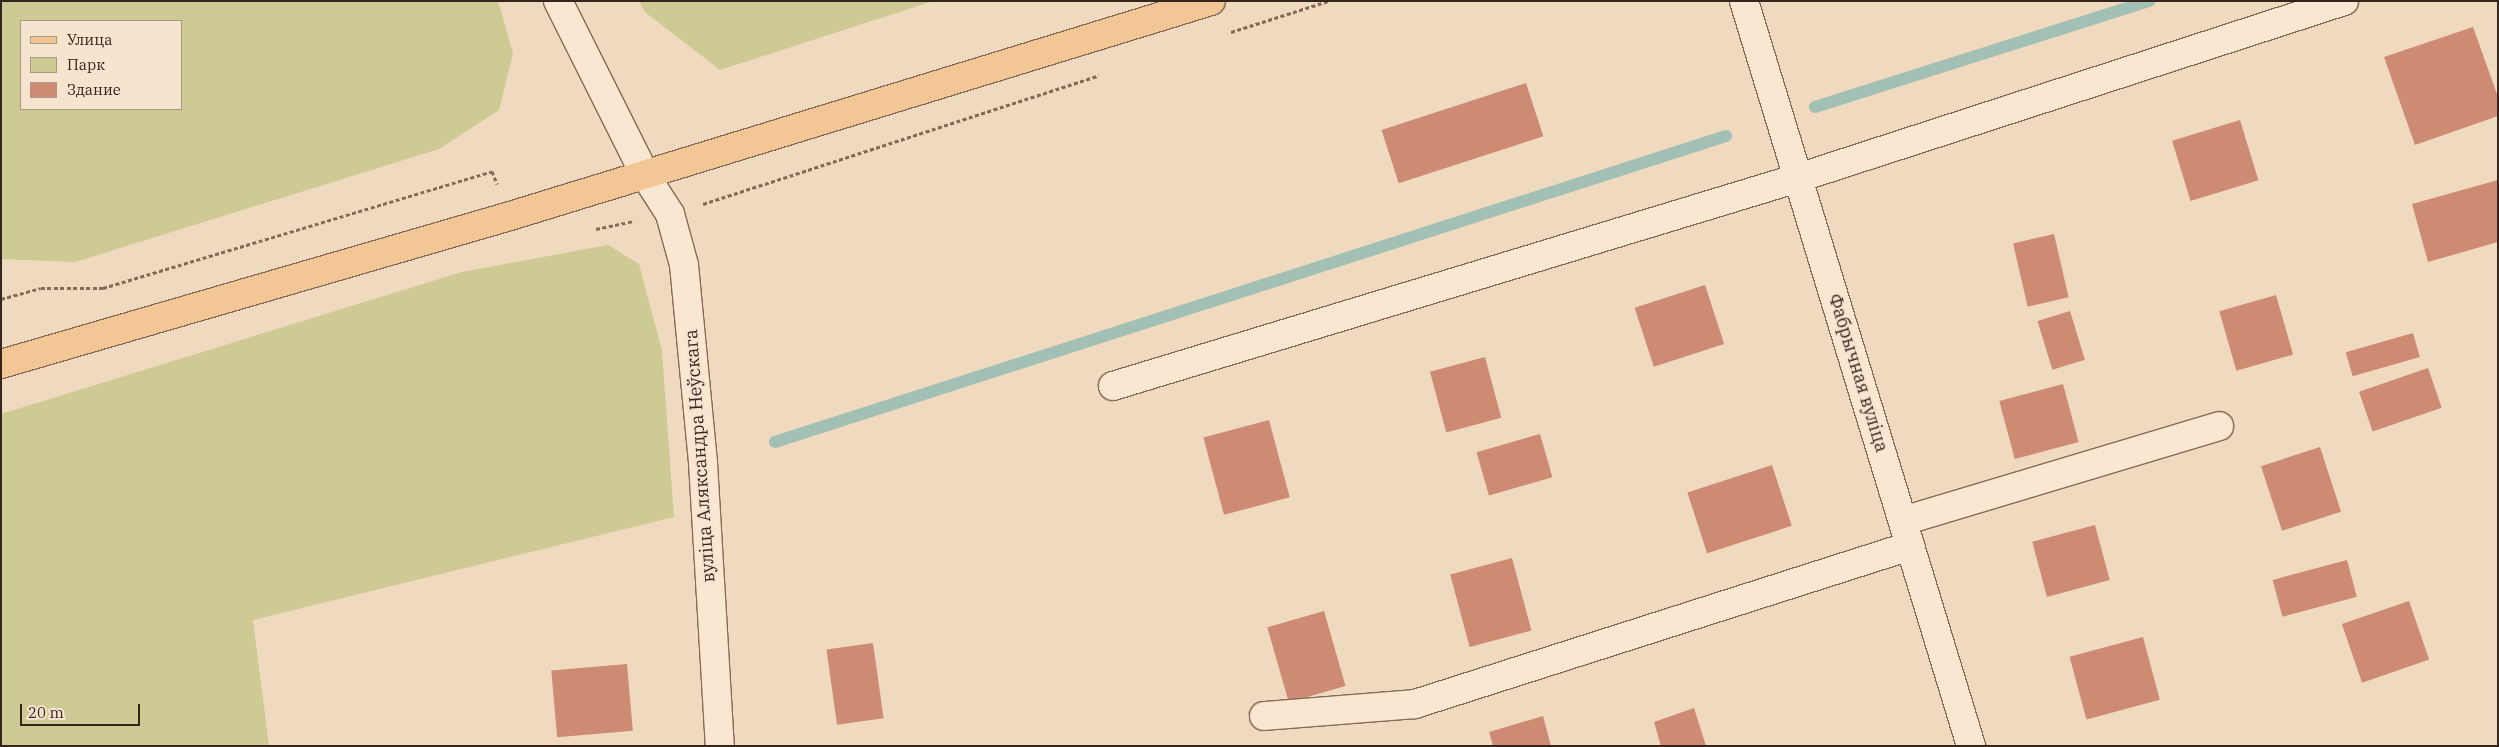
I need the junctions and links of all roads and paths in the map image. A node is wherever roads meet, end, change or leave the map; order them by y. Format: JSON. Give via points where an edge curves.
{"nodes":[{"id":1,"x":558,"y":1,"type":"edge"},
{"id":2,"x":1211,"y":1,"type":"edge"},
{"id":3,"x":1744,"y":1,"type":"edge"},
{"id":4,"x":2344,"y":1,"type":"edge"},
{"id":5,"x":645,"y":175,"type":"junction"},
{"id":6,"x":1798,"y":178,"type":"junction"},
{"id":7,"x":1,"y":364,"type":"edge"},
{"id":8,"x":1113,"y":386,"type":"dead end"},
{"id":9,"x":2219,"y":426,"type":"dead end"},
{"id":10,"x":1906,"y":534,"type":"junction"},
{"id":11,"x":1264,"y":716,"type":"dead end"},
{"id":12,"x":720,"y":746,"type":"edge"},
{"id":13,"x":1971,"y":746,"type":"edge"}],
"edges":[{"from":1,"to":5,"type":"street","name":"вуліца Аляксандра Неўскага"},
{"from":2,"to":5,"type":"main road"},
{"from":3,"to":6,"type":"street","name":"Фабрычная вуліца"},
{"from":4,"to":6,"type":"street"},
{"from":5,"to":7,"type":"main road"},
{"from":5,"to":12,"type":"street","name":"вуліца Аляксандра Неўскага","via":[[670,214],[684,265],[703,463]]},
{"from":6,"to":8,"type":"street"},
{"from":6,"to":10,"type":"street","name":"Фабрычная вуліца"},
{"from":9,"to":10,"type":"street"},
{"from":10,"to":11,"type":"street","via":[[1415,704]]},
{"from":10,"to":13,"type":"street","name":"Фабрычная вуліца"}]}
